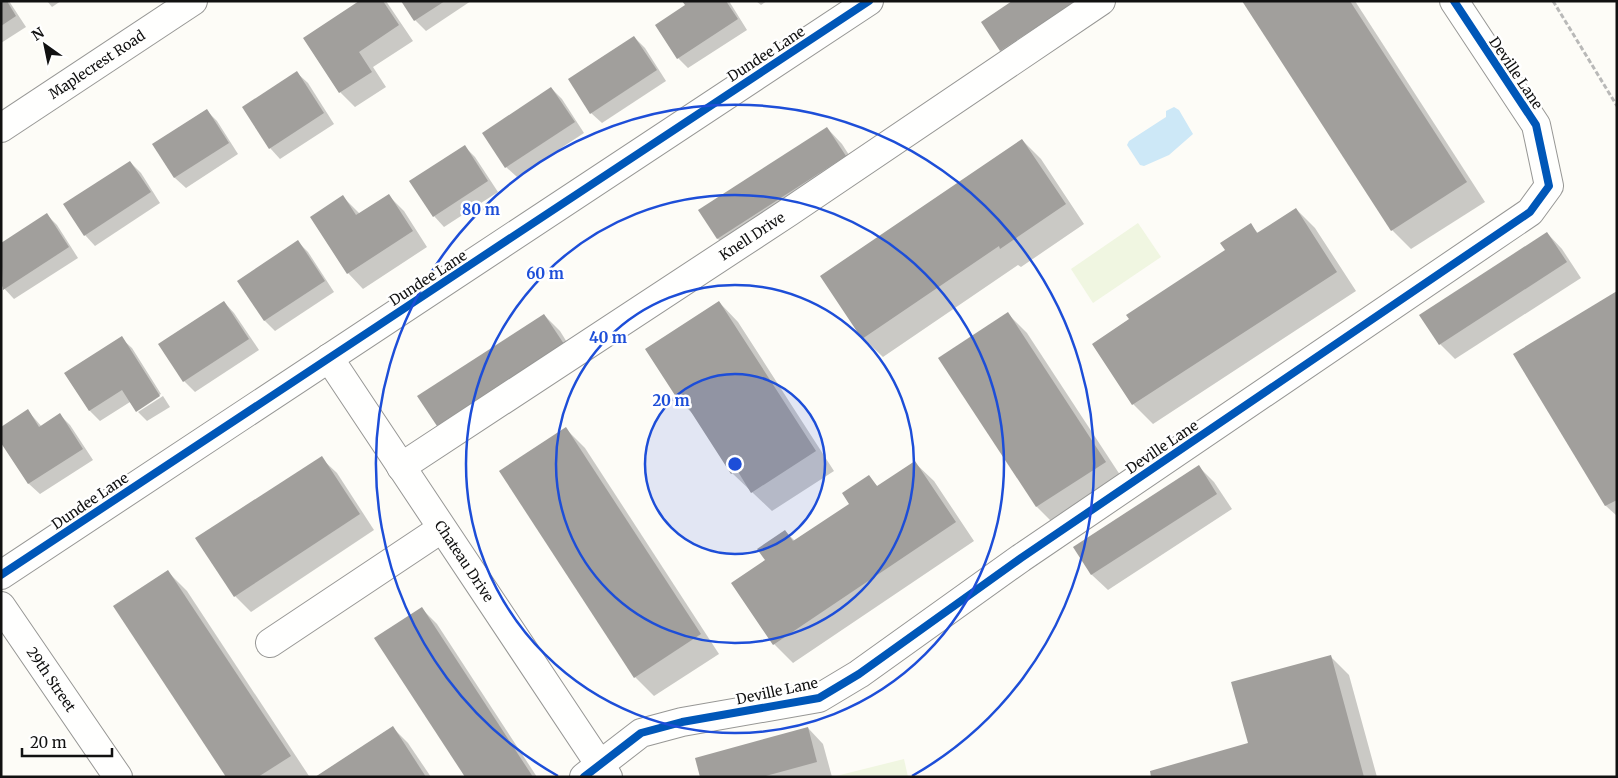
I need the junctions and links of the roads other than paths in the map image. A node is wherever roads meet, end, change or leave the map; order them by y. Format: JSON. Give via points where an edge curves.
{"nodes":[{"id":1,"x":193,"y":1,"type":"edge"},
{"id":2,"x":869,"y":1,"type":"edge"},
{"id":3,"x":1101,"y":1,"type":"edge"},
{"id":4,"x":1454,"y":1,"type":"edge"},
{"id":5,"x":1,"y":128,"type":"edge"},
{"id":6,"x":329,"y":358,"type":"junction"},
{"id":7,"x":401,"y":467,"type":"junction"},
{"id":8,"x":441,"y":529,"type":"junction"},
{"id":9,"x":1,"y":576,"type":"edge"},
{"id":10,"x":1,"y":606,"type":"edge"},
{"id":11,"x":270,"y":643,"type":"dead end"},
{"id":12,"x":597,"y":773,"type":"edge"},
{"id":13,"x":118,"y":777,"type":"edge"}],
"edges":[{"from":1,"to":5,"type":"street","name":"Maplecrest Road"},
{"from":2,"to":6,"type":"street","name":"Dundee Lane"},
{"from":3,"to":7,"type":"street","name":"Knell Drive","via":[[789,212]]},
{"from":4,"to":12,"type":"street","name":"Deville Lane","via":[[1536,125],[1549,186],[1530,212],[1029,552],[859,674],[819,698],[682,722],[641,734]]},
{"from":6,"to":7,"type":"street","name":"Chateau Drive"},
{"from":6,"to":9,"type":"street","name":"Dundee Lane"},
{"from":7,"to":8,"type":"street","name":"Chateau Drive"},
{"from":8,"to":11,"type":"street"},
{"from":8,"to":12,"type":"street","name":"Chateau Drive"},
{"from":10,"to":13,"type":"street","name":"29th Street"}]}
